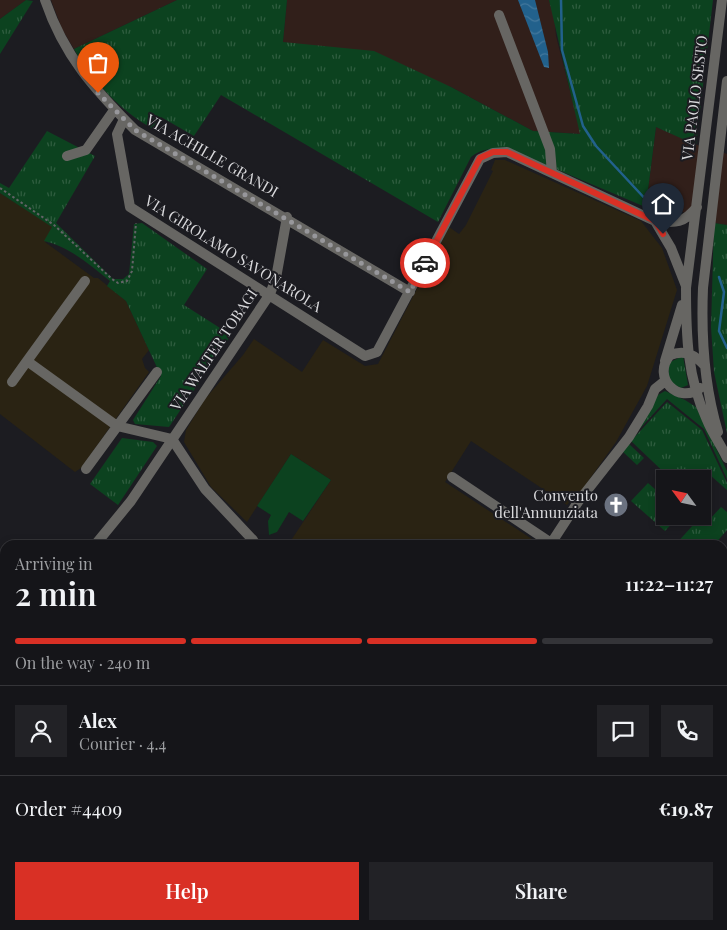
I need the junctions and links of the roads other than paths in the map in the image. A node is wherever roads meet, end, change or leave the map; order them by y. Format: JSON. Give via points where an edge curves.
{"nodes":[{"id":1,"x":46,"y":0,"type":"edge"},
{"id":2,"x":722,"y":0,"type":"edge"},
{"id":3,"x":499,"y":15,"type":"dead end"},
{"id":4,"x":727,"y":81,"type":"edge"},
{"id":5,"x":114,"y":110,"type":"junction"},
{"id":6,"x":124,"y":119,"type":"junction"},
{"id":7,"x":67,"y":156,"type":"dead end"},
{"id":8,"x":552,"y":173,"type":"junction"},
{"id":9,"x":697,"y":207,"type":"junction"},
{"id":10,"x":287,"y":217,"type":"junction"},
{"id":11,"x":655,"y":221,"type":"junction"},
{"id":12,"x":85,"y":281,"type":"dead end"},
{"id":13,"x":686,"y":288,"type":"junction"},
{"id":14,"x":410,"y":292,"type":"junction"},
{"id":15,"x":270,"y":294,"type":"junction"},
{"id":16,"x":688,"y":353,"type":"junction"},
{"id":17,"x":27,"y":361,"type":"junction"},
{"id":18,"x":665,"y":361,"type":"junction"},
{"id":19,"x":705,"y":366,"type":"junction"},
{"id":20,"x":157,"y":372,"type":"dead end"},
{"id":21,"x":708,"y":378,"type":"junction"},
{"id":22,"x":665,"y":381,"type":"junction"},
{"id":23,"x":12,"y":382,"type":"dead end"},
{"id":24,"x":696,"y":391,"type":"junction"},
{"id":25,"x":117,"y":426,"type":"junction"},
{"id":26,"x":172,"y":439,"type":"junction"},
{"id":27,"x":726,"y":456,"type":"edge"},
{"id":28,"x":86,"y":469,"type":"dead end"},
{"id":29,"x":452,"y":477,"type":"dead end"},
{"id":30,"x":99,"y":540,"type":"edge"},
{"id":31,"x":254,"y":540,"type":"edge"},
{"id":32,"x":546,"y":540,"type":"edge"},
{"id":33,"x":554,"y":540,"type":"edge"}],
"edges":[{"from":1,"to":5,"type":"street","name":"VIA ACHILLE GRANDI","via":[[65,46],[82,73]]},
{"from":2,"to":9,"type":"street","name":"VIA PAOLO SESTO"},
{"from":3,"to":8,"type":"street","via":[[550,148]]},
{"from":4,"to":19,"type":"street","name":"VIA PAOLO SESTO","via":[[703,288]]},
{"from":5,"to":6,"type":"street","name":"VIA ACHILLE GRANDI"},
{"from":5,"to":7,"type":"street","via":[[86,150]]},
{"from":6,"to":10,"type":"street","name":"VIA ACHILLE GRANDI","via":[[135,130]]},
{"from":6,"to":15,"type":"street","name":"VIA GIROLAMO SAVONAROLA","via":[[117,134],[130,206]]},
{"from":8,"to":11,"type":"street"},
{"from":8,"to":14,"type":"street","via":[[507,152],[493,152],[480,158]]},
{"from":9,"to":11,"type":"street","via":[[688,218],[674,223]]},
{"from":9,"to":13,"type":"street","name":"VIA PAOLO SESTO"},
{"from":10,"to":14,"type":"street","name":"VIA ACHILLE GRANDI"},
{"from":10,"to":15,"type":"street","name":"VIA WALTER TOBAGI"},
{"from":11,"to":13,"type":"street","via":[[671,248]]},
{"from":12,"to":17,"type":"street"},
{"from":13,"to":16,"type":"street","name":"VIA PAOLO SESTO"},
{"from":13,"to":18,"type":"street","name":"VIA PAOLO SESTO"},
{"from":14,"to":15,"type":"street","name":"VIA GIROLAMO SAVONAROLA","via":[[377,352],[371,356],[365,356]]},
{"from":15,"to":26,"type":"street","name":"VIA WALTER TOBAGI"},
{"from":16,"to":18,"type":"street","via":[[670,355]]},
{"from":16,"to":19,"type":"street"},
{"from":16,"to":24,"type":"street","name":"VIA PAOLO SESTO"},
{"from":17,"to":23,"type":"street"},
{"from":17,"to":25,"type":"street"},
{"from":18,"to":22,"type":"street","name":"VIA PAOLO SESTO"},
{"from":19,"to":21,"type":"street","name":"VIA PAOLO SESTO"},
{"from":20,"to":25,"type":"street"},
{"from":21,"to":24,"type":"street"},
{"from":21,"to":27,"type":"street","name":"VIA PAOLO SESTO","via":[[713,415]]},
{"from":22,"to":24,"type":"street","via":[[683,393]]},
{"from":22,"to":33,"type":"street","via":[[655,389],[629,437],[578,502]]},
{"from":24,"to":27,"type":"street","name":"VIA PAOLO SESTO","via":[[707,421]]},
{"from":25,"to":26,"type":"street"},
{"from":25,"to":28,"type":"street"},
{"from":26,"to":30,"type":"street","name":"VIA WALTER TOBAGI","via":[[131,501]]},
{"from":26,"to":31,"type":"street","via":[[205,489]]},
{"from":29,"to":32,"type":"street"}]}
